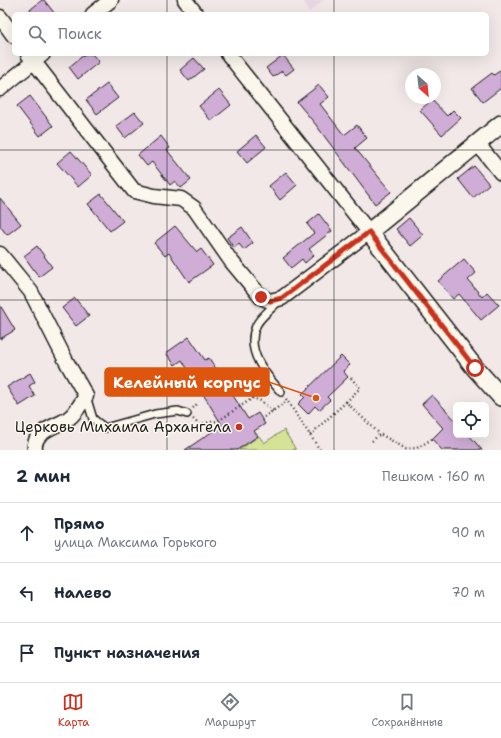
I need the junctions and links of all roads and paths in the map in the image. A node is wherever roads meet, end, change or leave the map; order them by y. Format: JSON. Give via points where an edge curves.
{"nodes":[{"id":1,"x":111,"y":0,"type":"edge"},
{"id":2,"x":185,"y":0,"type":"edge"},
{"id":3,"x":96,"y":12,"type":"edge"},
{"id":4,"x":194,"y":12,"type":"edge"},
{"id":5,"x":0,"y":17,"type":"edge"},
{"id":6,"x":12,"y":33,"type":"edge"},
{"id":7,"x":35,"y":56,"type":"edge"},
{"id":8,"x":230,"y":56,"type":"edge"},
{"id":9,"x":0,"y":88,"type":"edge"},
{"id":10,"x":501,"y":124,"type":"edge"},
{"id":11,"x":478,"y":143,"type":"junction"},
{"id":12,"x":501,"y":173,"type":"edge"},
{"id":13,"x":369,"y":232,"type":"junction"},
{"id":14,"x":0,"y":254,"type":"edge"},
{"id":15,"x":282,"y":298,"type":"junction"},
{"id":16,"x":351,"y":378,"type":"dead end"},
{"id":17,"x":281,"y":392,"type":"joint"},
{"id":18,"x":86,"y":396,"type":"junction"},
{"id":19,"x":501,"y":396,"type":"edge"},
{"id":20,"x":287,"y":401,"type":"junction"},
{"id":21,"x":346,"y":402,"type":"junction"},
{"id":22,"x":198,"y":403,"type":"dead end"},
{"id":23,"x":273,"y":411,"type":"junction"},
{"id":24,"x":187,"y":414,"type":"junction"},
{"id":25,"x":264,"y":417,"type":"dead end"},
{"id":26,"x":380,"y":434,"type":"junction"},
{"id":27,"x":310,"y":435,"type":"junction"},
{"id":28,"x":432,"y":439,"type":"dead end"},
{"id":29,"x":372,"y":440,"type":"dead end"},
{"id":30,"x":35,"y":450,"type":"edge"},
{"id":31,"x":320,"y":450,"type":"edge"}],
"edges":[{"from":1,"to":3,"type":"street"},
{"from":2,"to":4,"type":"street"},
{"from":5,"to":6,"type":"street"},
{"from":7,"to":9,"type":"street"},
{"from":7,"to":15,"type":"street","via":[[134,191],[181,200],[194,208],[231,261],[261,297],[270,301]]},
{"from":8,"to":13,"type":"street"},
{"from":10,"to":11,"type":"street"},
{"from":11,"to":12,"type":"street"},
{"from":11,"to":13,"type":"street"},
{"from":13,"to":15,"type":"street"},
{"from":13,"to":19,"type":"street","via":[[475,368]]},
{"from":14,"to":18,"type":"street","via":[[31,292]]},
{"from":15,"to":17,"type":"lane","via":[[256,325],[252,339],[260,364]]},
{"from":16,"to":21,"type":"path","via":[[360,388]]},
{"from":17,"to":20,"type":"path"},
{"from":18,"to":24,"type":"lane","via":[[93,419],[104,428],[155,414],[178,411]]},
{"from":18,"to":30,"type":"street","via":[[70,418],[40,434],[34,446]]},
{"from":20,"to":23,"type":"path"},
{"from":20,"to":27,"type":"path"},
{"from":21,"to":26,"type":"path"},
{"from":21,"to":27,"type":"path"},
{"from":22,"to":24,"type":"path"},
{"from":23,"to":24,"type":"path","via":[[253,398],[218,420],[199,424]]},
{"from":23,"to":25,"type":"path"},
{"from":26,"to":28,"type":"path","via":[[406,449],[417,448]]},
{"from":26,"to":29,"type":"path"},
{"from":27,"to":31,"type":"path"}]}
